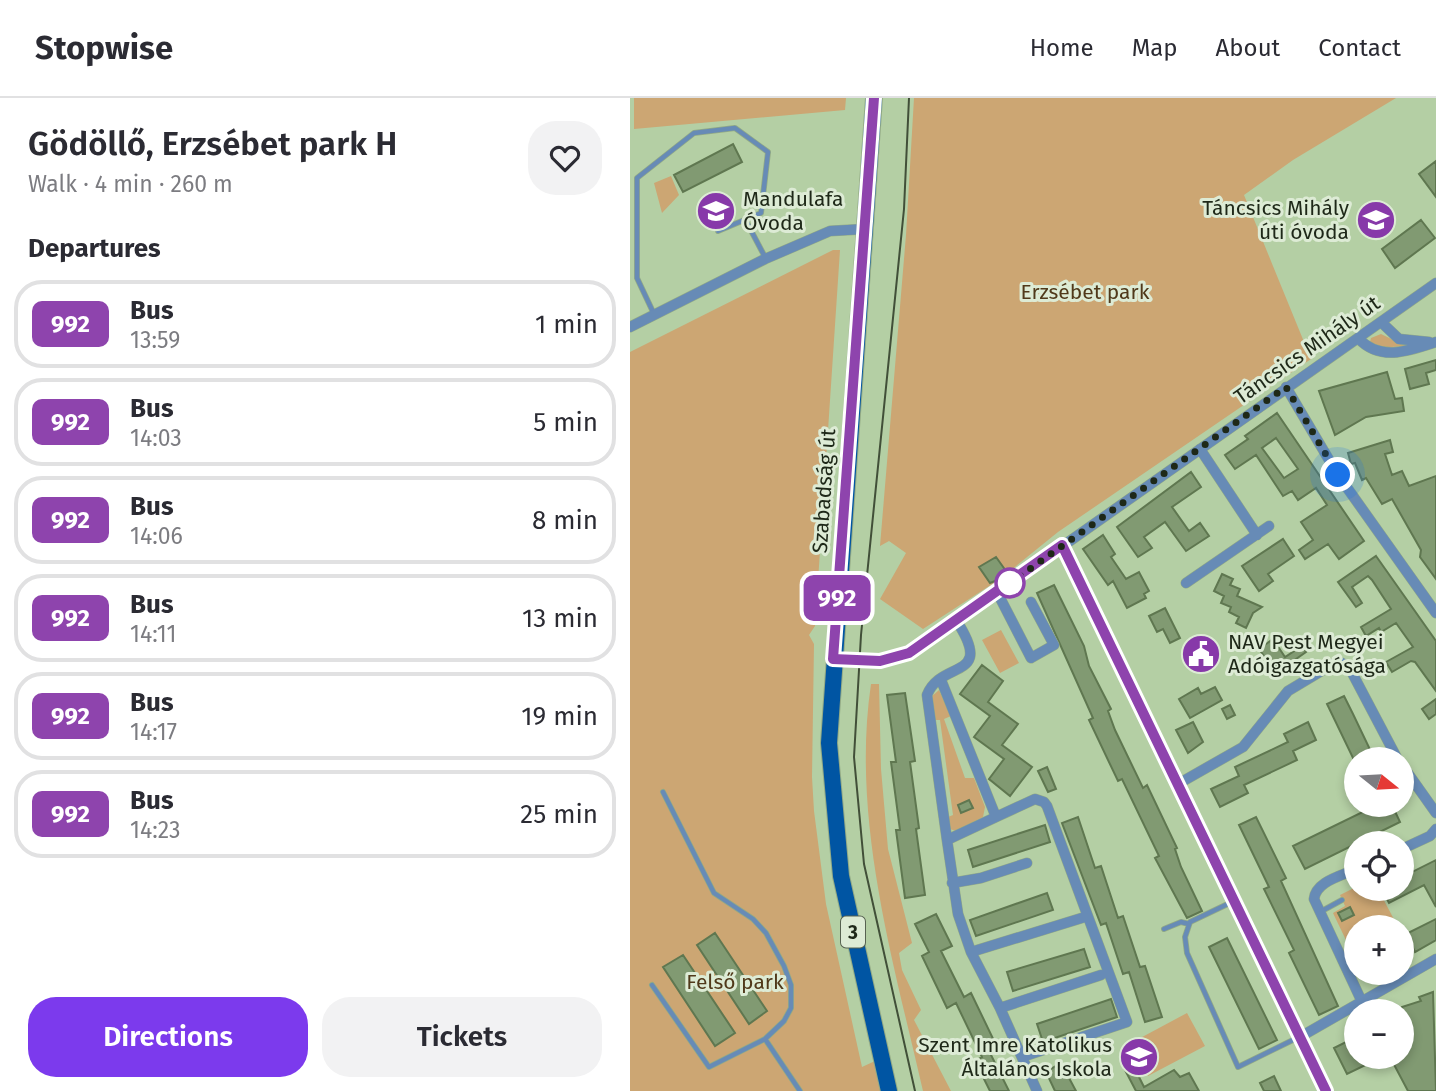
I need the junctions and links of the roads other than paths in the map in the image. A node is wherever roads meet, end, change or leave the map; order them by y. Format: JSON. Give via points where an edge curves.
{"nodes":[{"id":1,"x":874,"y":98,"type":"edge"},
{"id":2,"x":746,"y":220,"type":"junction"},
{"id":3,"x":865,"y":229,"type":"junction"},
{"id":4,"x":718,"y":231,"type":"dead end"},
{"id":5,"x":765,"y":259,"type":"junction"},
{"id":6,"x":1436,"y":284,"type":"edge"},
{"id":7,"x":654,"y":315,"type":"junction"},
{"id":8,"x":1381,"y":322,"type":"junction"},
{"id":9,"x":630,"y":327,"type":"edge"},
{"id":10,"x":1358,"y":338,"type":"junction"},
{"id":11,"x":1436,"y":342,"type":"edge"},
{"id":12,"x":1286,"y":387,"type":"junction"},
{"id":13,"x":1200,"y":449,"type":"junction"},
{"id":14,"x":1269,"y":526,"type":"dead end"},
{"id":15,"x":1257,"y":535,"type":"junction"},
{"id":16,"x":1062,"y":545,"type":"junction"},
{"id":17,"x":1186,"y":583,"type":"dead end"},
{"id":18,"x":997,"y":592,"type":"junction"},
{"id":19,"x":1031,"y":601,"type":"dead end"},
{"id":20,"x":1436,"y":613,"type":"edge"},
{"id":21,"x":956,"y":620,"type":"junction"},
{"id":22,"x":833,"y":659,"type":"junction"},
{"id":23,"x":941,"y":680,"type":"junction"},
{"id":24,"x":1391,"y":747,"type":"edge"},
{"id":25,"x":1414,"y":782,"type":"edge"},
{"id":26,"x":1178,"y":784,"type":"junction"},
{"id":27,"x":663,"y":792,"type":"dead end"},
{"id":28,"x":1436,"y":813,"type":"edge"},
{"id":29,"x":996,"y":817,"type":"junction"},
{"id":30,"x":1436,"y":829,"type":"edge"},
{"id":31,"x":947,"y":839,"type":"junction"},
{"id":32,"x":1414,"y":843,"type":"edge"},
{"id":33,"x":1027,"y":863,"type":"dead end"},
{"id":34,"x":1344,"y":875,"type":"edge"},
{"id":35,"x":952,"y":883,"type":"junction"},
{"id":36,"x":1342,"y":900,"type":"dead end"},
{"id":37,"x":1234,"y":901,"type":"junction"},
{"id":38,"x":1319,"y":912,"type":"junction"},
{"id":39,"x":1086,"y":917,"type":"junction"},
{"id":40,"x":1189,"y":925,"type":"junction"},
{"id":41,"x":1164,"y":929,"type":"dead end"},
{"id":42,"x":971,"y":952,"type":"junction"},
{"id":43,"x":1436,"y":959,"type":"edge"},
{"id":44,"x":1101,"y":975,"type":"dead end"},
{"id":45,"x":652,"y":985,"type":"dead end"},
{"id":46,"x":1361,"y":999,"type":"edge"},
{"id":47,"x":1367,"y":999,"type":"edge"},
{"id":48,"x":1000,"y":1009,"type":"junction"},
{"id":49,"x":1344,"y":1012,"type":"edge"},
{"id":50,"x":1300,"y":1037,"type":"junction"},
{"id":51,"x":765,"y":1040,"type":"junction"},
{"id":52,"x":1022,"y":1057,"type":"junction"},
{"id":53,"x":800,"y":1091,"type":"edge"},
{"id":54,"x":889,"y":1091,"type":"edge"},
{"id":55,"x":1037,"y":1091,"type":"edge"},
{"id":56,"x":1326,"y":1091,"type":"edge"}],
"edges":[{"from":1,"to":3,"type":"main road","name":"Szabadság út","number":"3"},
{"from":2,"to":4,"type":"lane"},
{"from":2,"to":5,"type":"lane"},
{"from":2,"to":7,"type":"lane","via":[[761,213],[768,152],[735,128],[694,133],[637,178],[636,278]]},
{"from":3,"to":5,"type":"street","via":[[830,231]]},
{"from":3,"to":22,"type":"main road","name":"Szabadság út","number":"3"},
{"from":5,"to":7,"type":"street"},
{"from":6,"to":8,"type":"street","name":"Táncsics Mihály út"},
{"from":7,"to":9,"type":"street"},
{"from":8,"to":10,"type":"street","name":"Táncsics Mihály út"},
{"from":8,"to":11,"type":"street","via":[[1399,339]]},
{"from":10,"to":11,"type":"street","via":[[1381,353]]},
{"from":10,"to":12,"type":"street","name":"Táncsics Mihály út"},
{"from":12,"to":13,"type":"street","name":"Táncsics Mihály út"},
{"from":12,"to":20,"type":"street","via":[[1338,475]]},
{"from":13,"to":15,"type":"street"},
{"from":13,"to":16,"type":"street","name":"Táncsics Mihály út"},
{"from":14,"to":15,"type":"street"},
{"from":15,"to":17,"type":"street"},
{"from":16,"to":18,"type":"street","name":"Táncsics Mihály út"},
{"from":16,"to":26,"type":"street"},
{"from":18,"to":19,"type":"street","via":[[1031,657],[1054,645]]},
{"from":18,"to":21,"type":"street","name":"Táncsics Mihály út"},
{"from":21,"to":22,"type":"street","name":"Táncsics Mihály út","via":[[897,658]]},
{"from":21,"to":23,"type":"street","via":[[971,643],[971,652],[964,665]]},
{"from":22,"to":54,"type":"main road","name":"Szabadság út","number":"3","via":[[829,757],[837,844],[847,910]]},
{"from":23,"to":29,"type":"street"},
{"from":23,"to":31,"type":"street","via":[[929,690],[926,700]]},
{"from":24,"to":26,"type":"street","via":[[1349,667],[1339,661],[1288,691],[1243,747]]},
{"from":25,"to":28,"type":"street"},
{"from":26,"to":37,"type":"street"},
{"from":27,"to":51,"type":"lane","via":[[714,893],[753,919],[784,966],[791,985],[791,1008],[785,1021]]},
{"from":29,"to":31,"type":"street"},
{"from":29,"to":39,"type":"street","via":[[1035,799],[1044,802]]},
{"from":30,"to":32,"type":"street"},
{"from":31,"to":35,"type":"street"},
{"from":33,"to":35,"type":"street"},
{"from":34,"to":38,"type":"street","via":[[1318,888],[1314,899]]},
{"from":35,"to":42,"type":"street"},
{"from":36,"to":38,"type":"lane"},
{"from":37,"to":40,"type":"lane"},
{"from":37,"to":50,"type":"street"},
{"from":38,"to":46,"type":"street"},
{"from":39,"to":42,"type":"street"},
{"from":39,"to":52,"type":"street","via":[[1127,1022]]},
{"from":40,"to":41,"type":"lane","via":[[1181,922]]},
{"from":40,"to":50,"type":"lane","via":[[1187,953],[1238,1067]]},
{"from":42,"to":48,"type":"street"},
{"from":43,"to":47,"type":"street"},
{"from":44,"to":48,"type":"street"},
{"from":45,"to":51,"type":"lane","via":[[709,1067]]},
{"from":48,"to":52,"type":"street"},
{"from":49,"to":50,"type":"street"},
{"from":50,"to":56,"type":"street"},
{"from":51,"to":53,"type":"lane"},
{"from":52,"to":55,"type":"street"}]}
